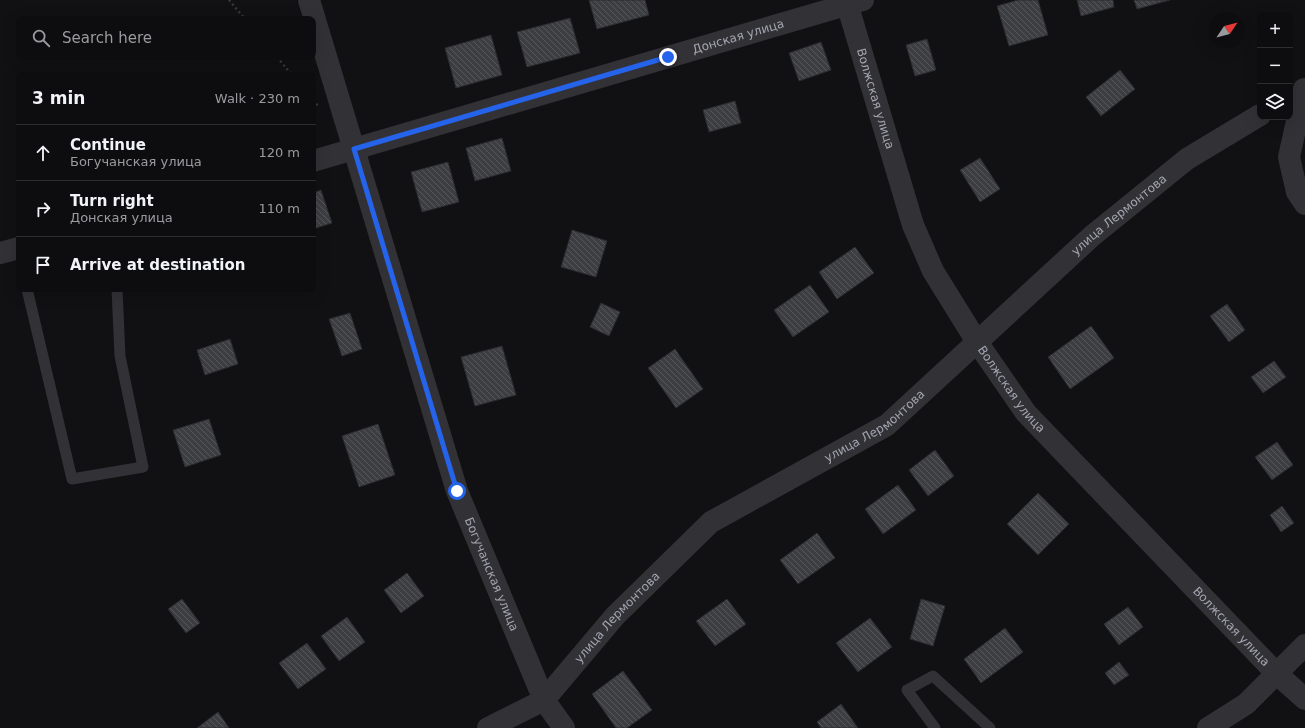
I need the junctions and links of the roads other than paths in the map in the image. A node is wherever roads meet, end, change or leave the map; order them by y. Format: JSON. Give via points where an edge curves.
{"nodes":[{"id":1,"x":309,"y":0,"type":"edge"},
{"id":2,"x":852,"y":2,"type":"edge"},
{"id":3,"x":314,"y":16,"type":"edge"},
{"id":4,"x":316,"y":23,"type":"edge"},
{"id":5,"x":1300,"y":91,"type":"edge"},
{"id":6,"x":1257,"y":117,"type":"edge"},
{"id":7,"x":354,"y":149,"type":"junction"},
{"id":8,"x":316,"y":160,"type":"edge"},
{"id":9,"x":1305,"y":204,"type":"edge"},
{"id":10,"x":28,"y":292,"type":"edge"},
{"id":11,"x":117,"y":292,"type":"edge"},
{"id":12,"x":977,"y":342,"type":"junction"},
{"id":13,"x":1305,"y":645,"type":"edge"},
{"id":14,"x":1277,"y":674,"type":"junction"},
{"id":15,"x":1305,"y":699,"type":"edge"},
{"id":16,"x":544,"y":700,"type":"junction"},
{"id":17,"x":488,"y":728,"type":"edge"},
{"id":18,"x":564,"y":728,"type":"edge"},
{"id":19,"x":935,"y":728,"type":"edge"},
{"id":20,"x":990,"y":728,"type":"edge"},
{"id":21,"x":1208,"y":728,"type":"edge"}],
"edges":[{"from":1,"to":3,"type":"street","name":"Богучанская улица"},
{"from":2,"to":7,"type":"street","name":"Донская улица"},
{"from":2,"to":12,"type":"street","name":"Волжская улица","via":[[913,225],[933,271]]},
{"from":4,"to":7,"type":"street","name":"Богучанская улица"},
{"from":5,"to":9,"type":"street","via":[[1289,156],[1297,192]]},
{"from":6,"to":12,"type":"street","name":"улица Лермонтова","via":[[1187,159],[1092,236]]},
{"from":7,"to":8,"type":"street","name":"Донская улица"},
{"from":7,"to":16,"type":"street","name":"Богучанская улица","via":[[457,491]]},
{"from":10,"to":11,"type":"lane","via":[[72,479],[143,467],[120,356]]},
{"from":12,"to":14,"type":"street","name":"Волжская улица","via":[[1026,413]]},
{"from":12,"to":16,"type":"street","name":"улица Лермонтова","via":[[887,425],[711,522],[614,616]]},
{"from":13,"to":14,"type":"street"},
{"from":14,"to":15,"type":"street","name":"Волжская улица"},
{"from":14,"to":21,"type":"street","via":[[1246,704]]},
{"from":16,"to":17,"type":"street","name":"улица Лермонтова"},
{"from":16,"to":18,"type":"street","name":"Богучанская улица"},
{"from":19,"to":20,"type":"lane","via":[[907,690],[933,676]]}]}
